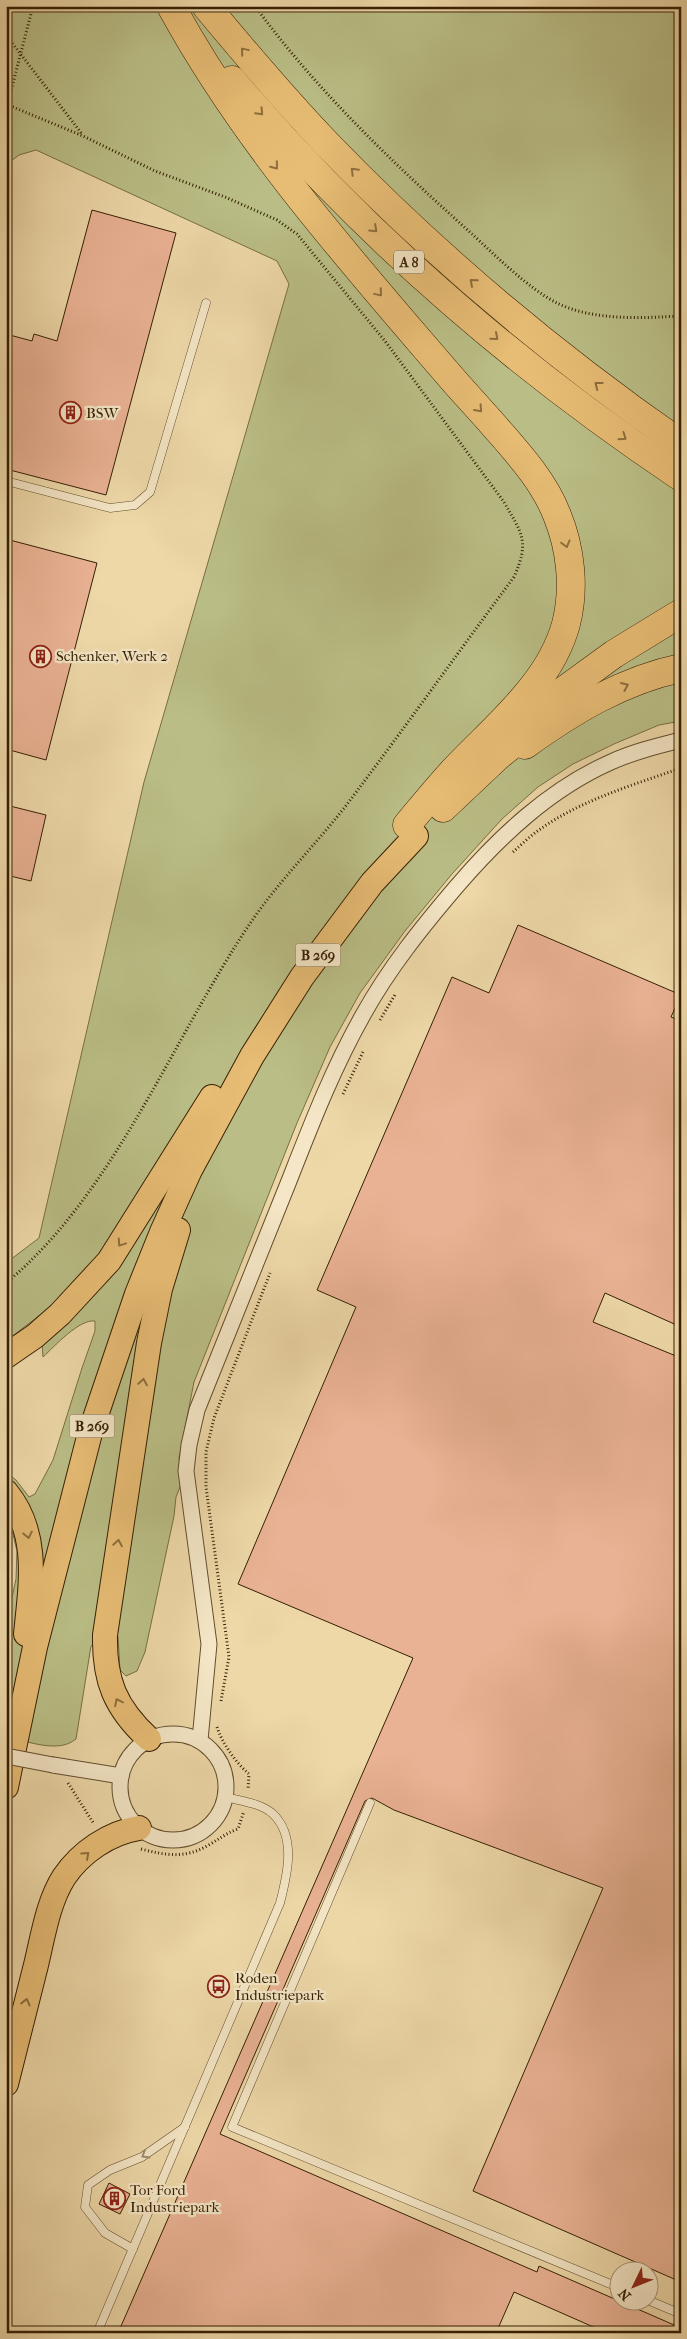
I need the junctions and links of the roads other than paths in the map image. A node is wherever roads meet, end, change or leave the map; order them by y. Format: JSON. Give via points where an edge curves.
{"nodes":[{"id":1,"x":206,"y":6,"type":"edge"},
{"id":2,"x":172,"y":7,"type":"edge"},
{"id":3,"x":206,"y":303,"type":"dead end"},
{"id":4,"x":681,"y":444,"type":"edge"},
{"id":5,"x":681,"y":477,"type":"edge"},
{"id":6,"x":6,"y":481,"type":"edge"},
{"id":7,"x":681,"y":613,"type":"edge"},
{"id":8,"x":681,"y":628,"type":"edge"},
{"id":9,"x":681,"y":668,"type":"edge"},
{"id":10,"x":681,"y":740,"type":"edge"},
{"id":11,"x":411,"y":830,"type":"junction"},
{"id":12,"x":233,"y":1077,"type":"junction"},
{"id":13,"x":6,"y":1356,"type":"edge"},
{"id":14,"x":6,"y":1492,"type":"edge"},
{"id":15,"x":24,"y":1646,"type":"junction"},
{"id":16,"x":149,"y":1739,"type":"junction"},
{"id":17,"x":200,"y":1740,"type":"junction"},
{"id":18,"x":6,"y":1757,"type":"edge"},
{"id":19,"x":121,"y":1776,"type":"junction"},
{"id":20,"x":6,"y":1787,"type":"edge"},
{"id":21,"x":226,"y":1796,"type":"junction"},
{"id":22,"x":370,"y":1803,"type":"dead end"},
{"id":23,"x":136,"y":1838,"type":"junction"},
{"id":24,"x":6,"y":2084,"type":"edge"},
{"id":25,"x":185,"y":2127,"type":"junction"},
{"id":26,"x":133,"y":2250,"type":"junction"},
{"id":27,"x":610,"y":2284,"type":"edge"},
{"id":28,"x":660,"y":2305,"type":"edge"},
{"id":29,"x":681,"y":2314,"type":"edge"},
{"id":30,"x":97,"y":2333,"type":"edge"}],
"edges":[{"from":4,"to":1,"type":"highway","number":"A 8","one_way":true,"via":[[609,394],[451,264],[325,142]]},
{"from":2,"to":5,"type":"highway","number":"A 8","one_way":true,"via":[[254,106],[360,216],[433,284],[522,361],[593,416]]},
{"from":2,"to":11,"type":"highway","one_way":true,"via":[[222,94],[270,160],[378,293],[536,475],[557,514],[568,549],[572,593],[566,625],[554,657],[536,682],[454,770]]},
{"from":3,"to":6,"type":"lane","via":[[150,492],[135,505],[110,508]]},
{"from":7,"to":11,"type":"highway","via":[[614,654],[518,723],[470,763]]},
{"from":8,"to":11,"type":"highway","via":[[620,664],[526,732]]},
{"from":11,"to":9,"type":"highway","one_way":true,"via":[[584,705],[626,684]]},
{"from":10,"to":17,"type":"street","via":[[611,762],[551,796],[513,827],[467,874],[392,967],[341,1058],[273,1220],[191,1431],[186,1472],[209,1644]]},
{"from":11,"to":12,"type":"main road","name":"B 269","number":"B 269","via":[[302,976]]},
{"from":12,"to":13,"type":"main road","one_way":true,"via":[[109,1261],[60,1314]]},
{"from":12,"to":15,"type":"main road","via":[[180,1164],[151,1224],[123,1297],[80,1430]]},
{"from":16,"to":12,"type":"main road","one_way":true,"via":[[119,1706],[109,1682],[105,1658],[110,1590],[160,1288]]},
{"from":12,"to":20,"type":"main road","name":"B 269","number":"B 269","via":[[162,1232],[111,1369],[88,1442],[35,1647]]},
{"from":14,"to":15,"type":"main road","one_way":true,"via":[[25,1524],[31,1551]]},
{"from":15,"to":18,"type":"main road"},
{"from":16,"to":17,"type":"street","via":[[175,1734]]},
{"from":16,"to":19,"type":"street","via":[[126,1761]]},
{"from":17,"to":21,"type":"street","via":[[218,1759],[226,1784]]},
{"from":18,"to":19,"type":"street","bridge":true},
{"from":19,"to":23,"type":"street","via":[[123,1804]]},
{"from":21,"to":23,"type":"street","via":[[220,1812],[198,1834],[184,1839]]},
{"from":21,"to":25,"type":"lane","via":[[273,1814],[285,1834],[287,1879],[280,1903]]},
{"from":22,"to":27,"type":"lane","via":[[232,2127]]},
{"from":24,"to":23,"type":"main road","one_way":true,"via":[[56,1894],[65,1877],[104,1840],[126,1830]]},
{"from":25,"to":26,"type":"lane"},
{"from":25,"to":26,"type":"lane","one_way":true,"via":[[142,2157],[110,2170],[88,2185],[85,2207],[105,2233]]},
{"from":26,"to":30,"type":"lane"},
{"from":28,"to":29,"type":"lane"}]}
